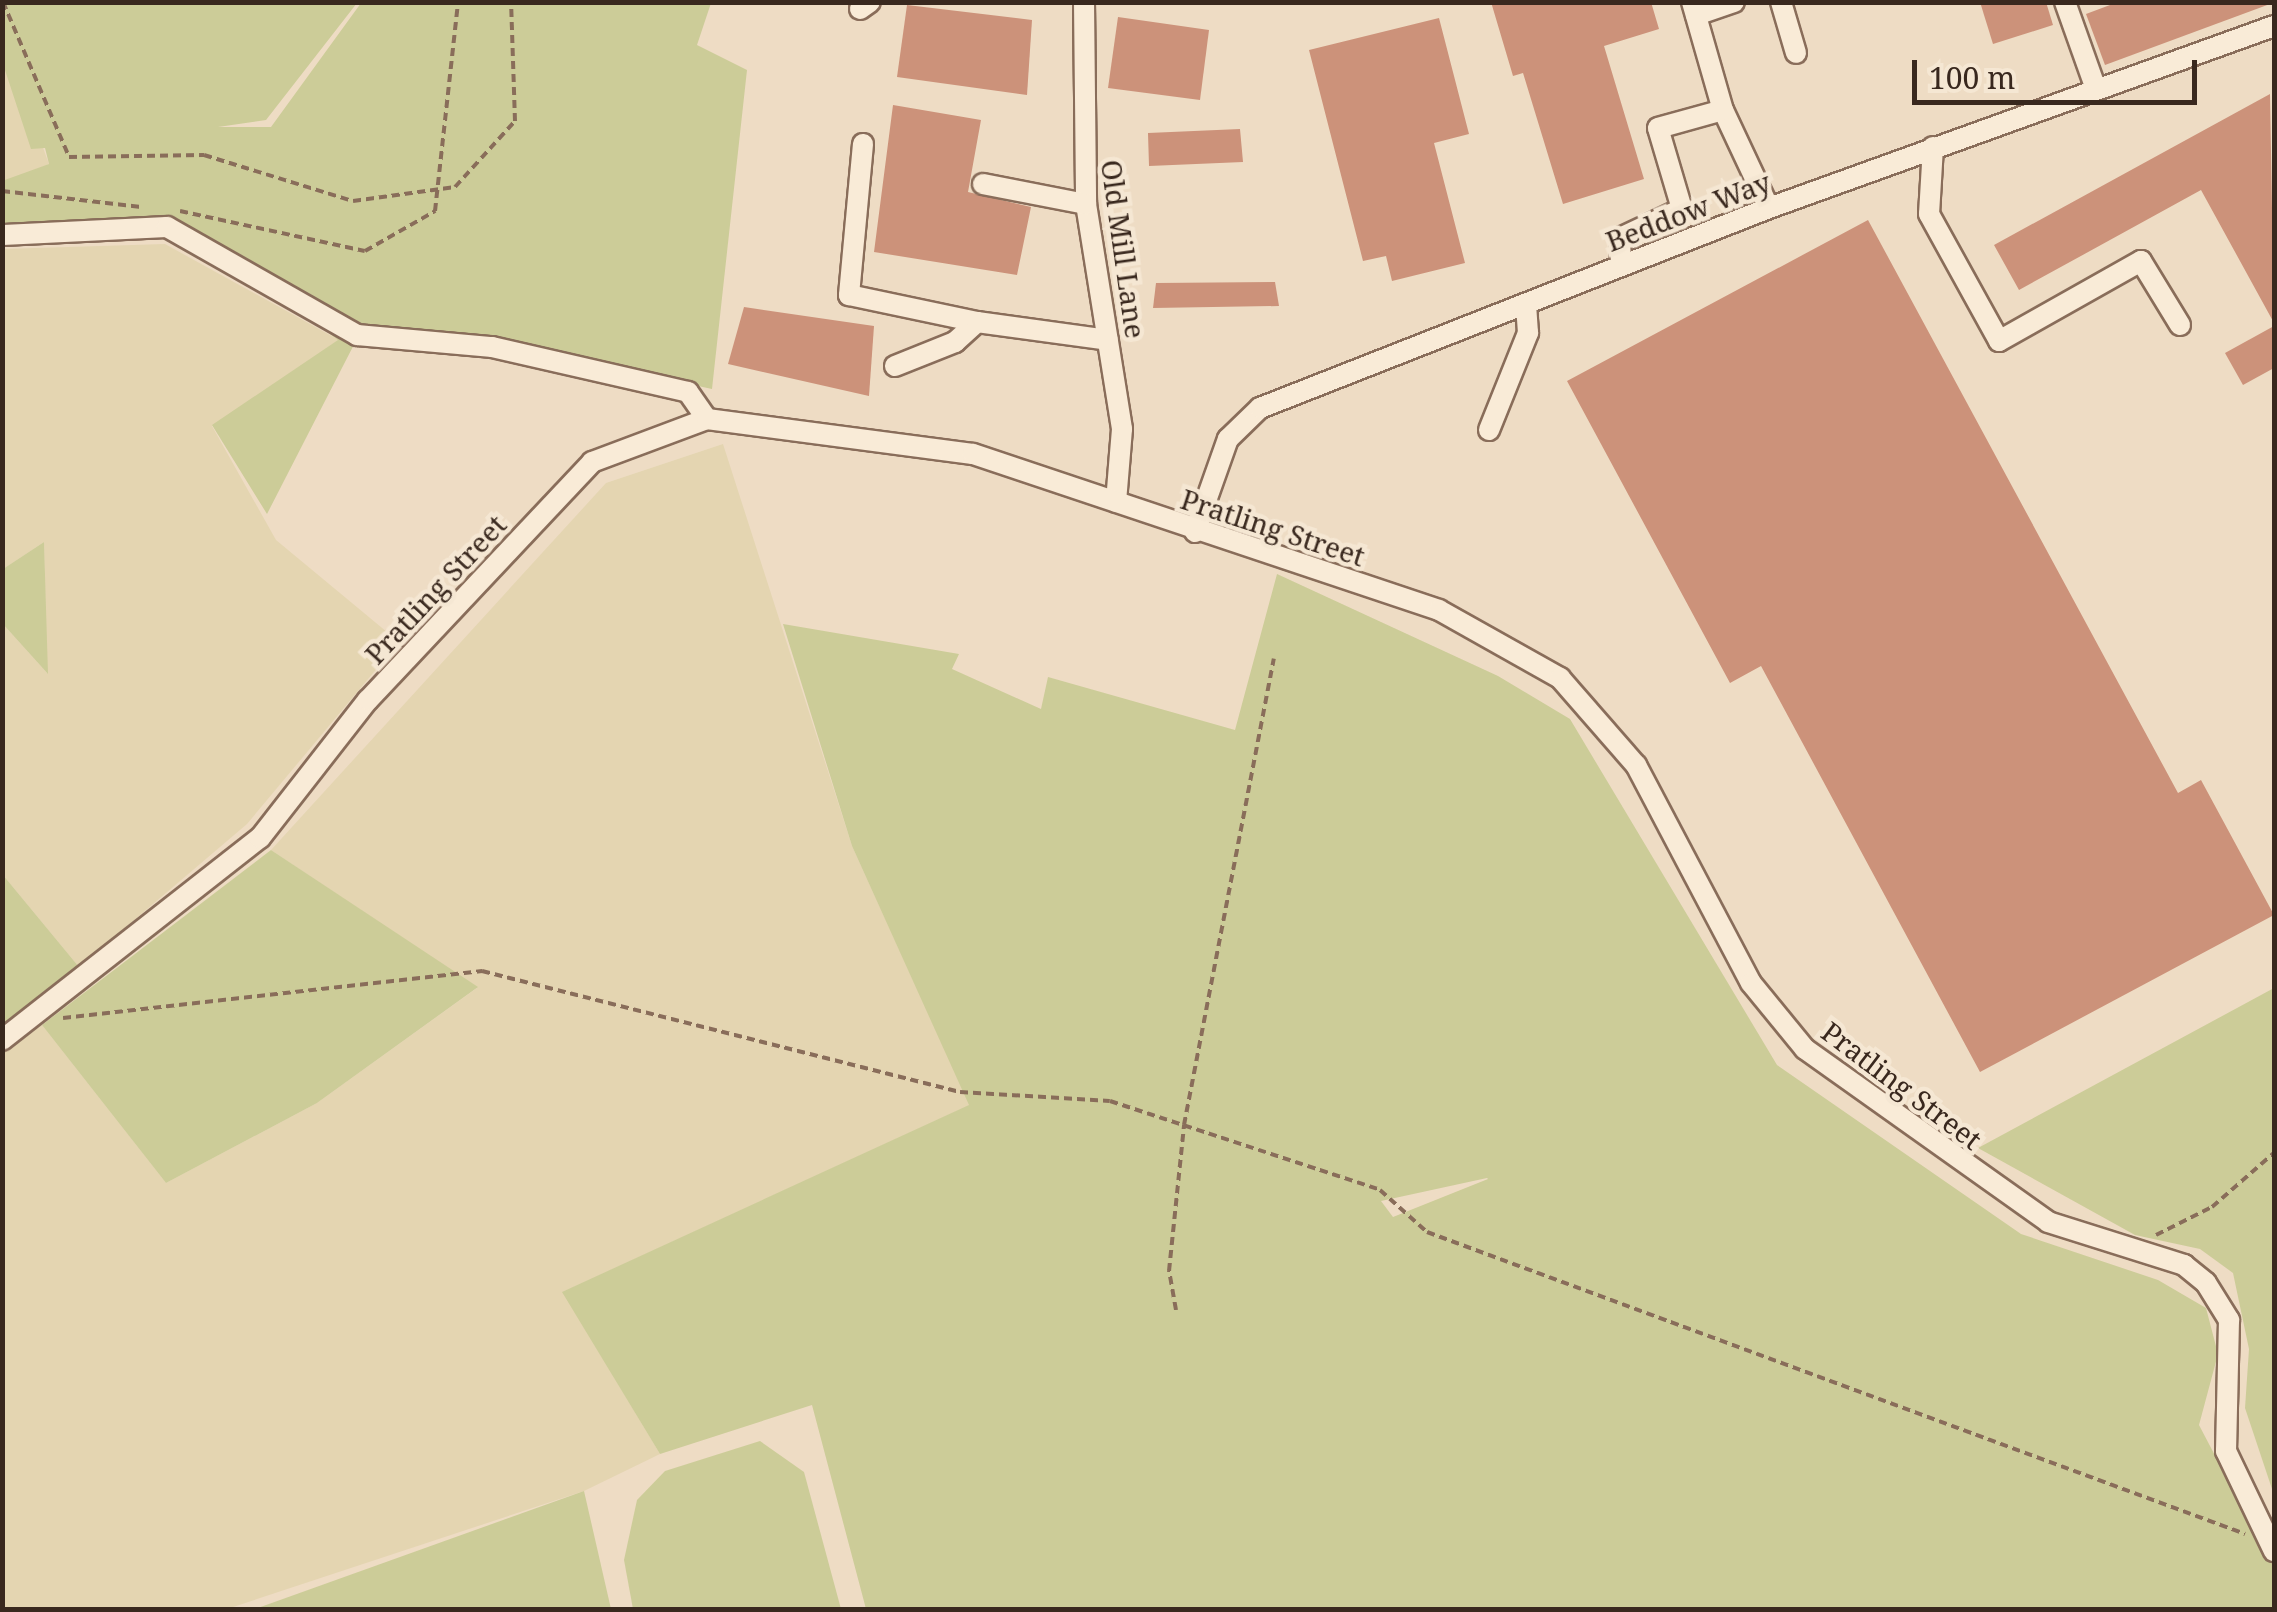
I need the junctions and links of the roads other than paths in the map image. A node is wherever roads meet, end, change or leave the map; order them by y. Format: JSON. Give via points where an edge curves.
{"nodes":[{"id":1,"x":1084,"y":2,"type":"edge"},
{"id":2,"x":1734,"y":2,"type":"edge"},
{"id":3,"x":1781,"y":2,"type":"edge"},
{"id":4,"x":2066,"y":2,"type":"edge"},
{"id":5,"x":1694,"y":9,"type":"edge"},
{"id":6,"x":2274,"y":26,"type":"edge"},
{"id":7,"x":1796,"y":53,"type":"dead end"},
{"id":8,"x":2096,"y":89,"type":"junction"},
{"id":9,"x":1722,"y":110,"type":"junction"},
{"id":10,"x":863,"y":144,"type":"dead end"},
{"id":11,"x":1934,"y":147,"type":"junction"},
{"id":12,"x":983,"y":184,"type":"dead end"},
{"id":13,"x":1086,"y":204,"type":"junction"},
{"id":14,"x":1769,"y":208,"type":"junction"},
{"id":15,"x":2,"y":235,"type":"edge"},
{"id":16,"x":1620,"y":266,"type":"junction"},
{"id":17,"x":1526,"y":304,"type":"junction"},
{"id":18,"x":977,"y":322,"type":"junction"},
{"id":19,"x":2180,"y":325,"type":"dead end"},
{"id":20,"x":1108,"y":340,"type":"junction"},
{"id":21,"x":895,"y":366,"type":"dead end"},
{"id":22,"x":707,"y":418,"type":"junction"},
{"id":23,"x":1489,"y":430,"type":"dead end"},
{"id":24,"x":1116,"y":502,"type":"junction"},
{"id":25,"x":1195,"y":532,"type":"junction"},
{"id":26,"x":2,"y":1040,"type":"edge"},
{"id":27,"x":2269,"y":1543,"type":"edge"}],
"edges":[{"from":1,"to":13,"type":"street","name":"Old Mill Lane"},
{"from":2,"to":5,"type":"street"},
{"from":3,"to":7,"type":"street"},
{"from":4,"to":8,"type":"street"},
{"from":5,"to":9,"type":"street"},
{"from":6,"to":8,"type":"street","name":"Beddow Way"},
{"from":8,"to":11,"type":"street","name":"Beddow Way"},
{"from":9,"to":14,"type":"street"},
{"from":9,"to":16,"type":"street","via":[[1658,128],[1682,209],[1620,238]]},
{"from":10,"to":18,"type":"street","via":[[849,295]]},
{"from":11,"to":14,"type":"street","name":"Beddow Way"},
{"from":11,"to":19,"type":"street","via":[[1929,214],[2000,341],[2140,261]]},
{"from":12,"to":13,"type":"street"},
{"from":13,"to":20,"type":"street","name":"Old Mill Lane"},
{"from":14,"to":16,"type":"street","name":"Beddow Way"},
{"from":15,"to":22,"type":"street","via":[[167,227],[357,335],[492,347],[688,392]]},
{"from":16,"to":17,"type":"street","name":"Beddow Way"},
{"from":17,"to":23,"type":"street","via":[[1528,333]]},
{"from":17,"to":25,"type":"street","name":"Beddow Way","via":[[1260,408],[1228,439]]},
{"from":18,"to":20,"type":"street"},
{"from":18,"to":21,"type":"street","via":[[955,342]]},
{"from":20,"to":24,"type":"street","name":"Old Mill Lane","via":[[1122,429]]},
{"from":22,"to":24,"type":"street","name":"Pratling Street","via":[[973,454]]},
{"from":22,"to":26,"type":"street","name":"Pratling Street","via":[[592,462],[368,700],[260,838]]},
{"from":24,"to":25,"type":"street","name":"Pratling Street"},
{"from":25,"to":27,"type":"street","name":"Pratling Street","via":[[1468,622],[1560,678],[1636,765],[1751,983],[1789,1033],[2021,1206],[2078,1237],[2184,1265],[2229,1320],[2226,1451]]}]}
